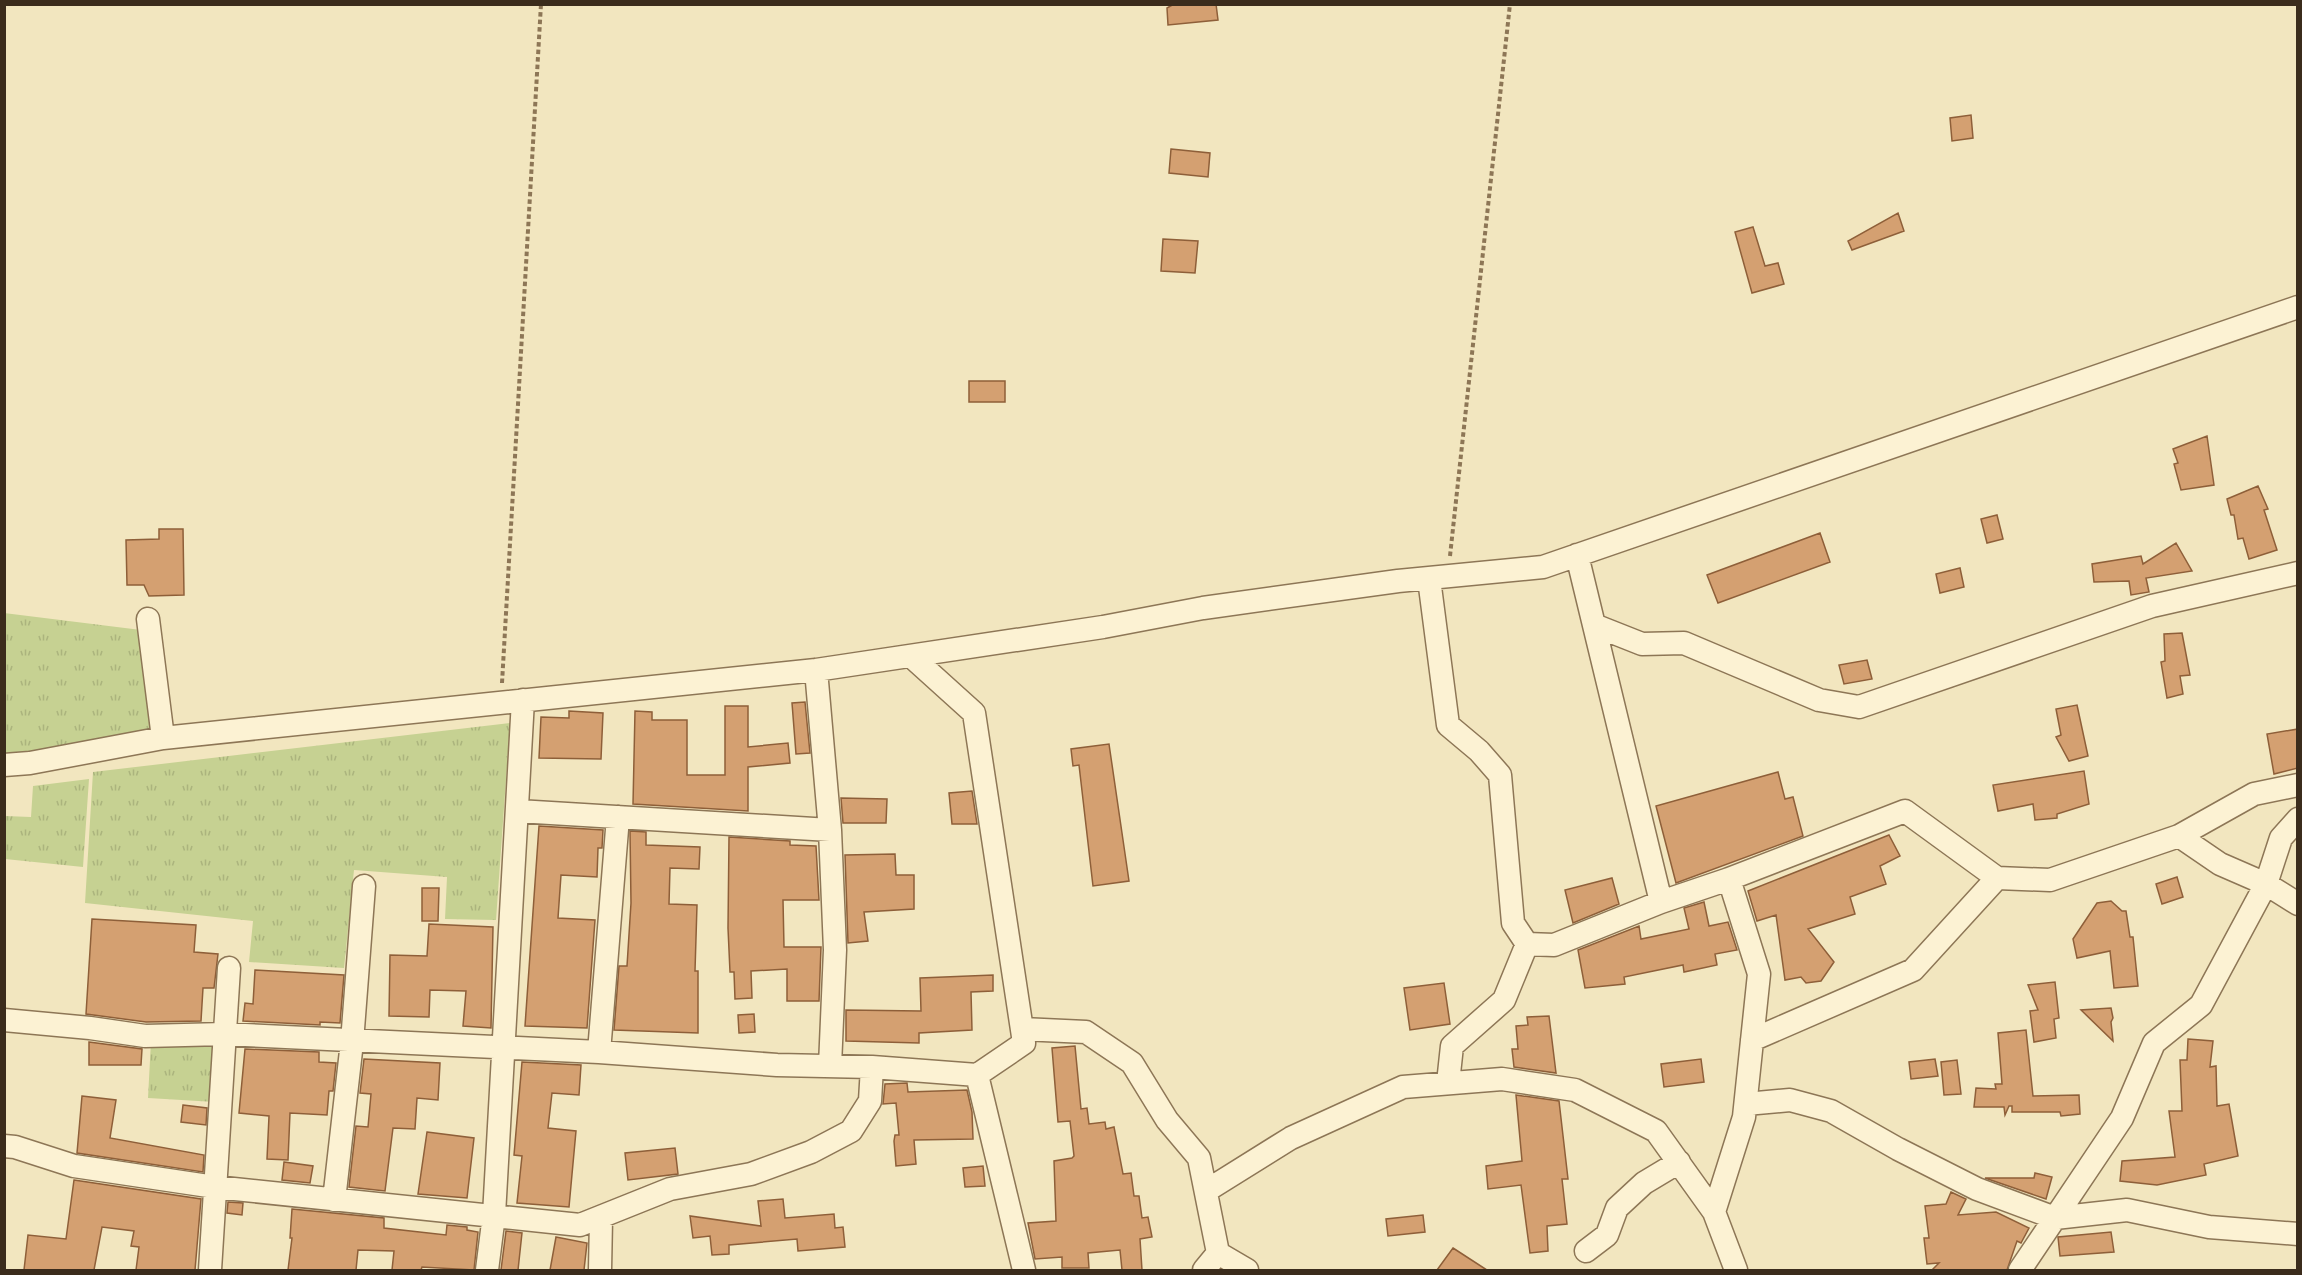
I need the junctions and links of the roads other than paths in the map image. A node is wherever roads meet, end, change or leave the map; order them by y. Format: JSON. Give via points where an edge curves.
{"nodes":[{"id":1,"x":2298,"y":307,"type":"edge"},
{"id":2,"x":1577,"y":555,"type":"junction"},
{"id":3,"x":2298,"y":573,"type":"edge"},
{"id":4,"x":1438,"y":578,"type":"junction"},
{"id":5,"x":148,"y":619,"type":"dead end"},
{"id":6,"x":1594,"y":626,"type":"junction"},
{"id":7,"x":912,"y":657,"type":"junction"},
{"id":8,"x":816,"y":670,"type":"junction"},
{"id":9,"x":512,"y":701,"type":"junction"},
{"id":10,"x":163,"y":738,"type":"junction"},
{"id":11,"x":4,"y":765,"type":"edge"},
{"id":12,"x":2298,"y":785,"type":"edge"},
{"id":13,"x":518,"y":811,"type":"junction"},
{"id":14,"x":618,"y":818,"type":"junction"},
{"id":15,"x":2298,"y":819,"type":"edge"},
{"id":16,"x":830,"y":830,"type":"junction"},
{"id":17,"x":2179,"y":836,"type":"junction"},
{"id":18,"x":1997,"y":878,"type":"junction"},
{"id":19,"x":1729,"y":879,"type":"junction"},
{"id":20,"x":2266,"y":884,"type":"junction"},
{"id":21,"x":364,"y":886,"type":"dead end"},
{"id":22,"x":1661,"y":902,"type":"junction"},
{"id":23,"x":2298,"y":904,"type":"edge"},
{"id":24,"x":1527,"y":944,"type":"junction"},
{"id":25,"x":229,"y":968,"type":"dead end"},
{"id":26,"x":4,"y":1008,"type":"edge"},
{"id":27,"x":4,"y":1020,"type":"edge"},
{"id":28,"x":28,"y":1022,"type":"junction"},
{"id":29,"x":1022,"y":1029,"type":"junction"},
{"id":30,"x":224,"y":1034,"type":"junction"},
{"id":31,"x":1752,"y":1040,"type":"junction"},
{"id":32,"x":352,"y":1042,"type":"junction"},
{"id":33,"x":504,"y":1049,"type":"junction"},
{"id":34,"x":599,"y":1052,"type":"junction"},
{"id":35,"x":830,"y":1066,"type":"junction"},
{"id":36,"x":872,"y":1067,"type":"junction"},
{"id":37,"x":977,"y":1075,"type":"junction"},
{"id":38,"x":1448,"y":1083,"type":"junction"},
{"id":39,"x":1746,"y":1104,"type":"junction"},
{"id":40,"x":4,"y":1146,"type":"edge"},
{"id":41,"x":1678,"y":1162,"type":"junction"},
{"id":42,"x":215,"y":1187,"type":"junction"},
{"id":43,"x":1206,"y":1191,"type":"junction"},
{"id":44,"x":334,"y":1200,"type":"junction"},
{"id":45,"x":1714,"y":1212,"type":"junction"},
{"id":46,"x":494,"y":1215,"type":"junction"},
{"id":47,"x":2055,"y":1218,"type":"junction"},
{"id":48,"x":601,"y":1219,"type":"junction"},
{"id":49,"x":2298,"y":1234,"type":"edge"},
{"id":50,"x":1586,"y":1251,"type":"dead end"},
{"id":51,"x":1218,"y":1253,"type":"junction"},
{"id":52,"x":210,"y":1270,"type":"edge"},
{"id":53,"x":487,"y":1270,"type":"edge"},
{"id":54,"x":600,"y":1270,"type":"edge"},
{"id":55,"x":1024,"y":1270,"type":"edge"},
{"id":56,"x":1204,"y":1270,"type":"edge"},
{"id":57,"x":1247,"y":1270,"type":"edge"},
{"id":58,"x":1736,"y":1270,"type":"edge"},
{"id":59,"x":2020,"y":1270,"type":"edge"}],
"edges":[{"from":1,"to":2,"type":"street"},
{"from":2,"to":4,"type":"street","via":[[1543,567]]},
{"from":2,"to":6,"type":"street"},
{"from":3,"to":6,"type":"street","via":[[2152,606],[1859,707],[1819,700],[1684,643],[1642,644]]},
{"from":4,"to":7,"type":"street","via":[[1203,609]]},
{"from":4,"to":24,"type":"street","via":[[1448,726],[1479,751],[1500,775],[1513,923]]},
{"from":5,"to":10,"type":"street"},
{"from":6,"to":22,"type":"street"},
{"from":7,"to":8,"type":"street"},
{"from":7,"to":29,"type":"street","via":[[974,713]]},
{"from":8,"to":9,"type":"street"},
{"from":8,"to":16,"type":"street"},
{"from":9,"to":10,"type":"street"},
{"from":9,"to":13,"type":"street"},
{"from":10,"to":11,"type":"street"},
{"from":12,"to":17,"type":"street","via":[[2254,794]]},
{"from":13,"to":14,"type":"street"},
{"from":13,"to":33,"type":"street"},
{"from":14,"to":16,"type":"street"},
{"from":14,"to":34,"type":"street"},
{"from":15,"to":20,"type":"street","via":[[2281,838]]},
{"from":16,"to":35,"type":"street","via":[[835,950]]},
{"from":17,"to":18,"type":"street","via":[[2050,880]]},
{"from":17,"to":20,"type":"street","via":[[2220,864]]},
{"from":18,"to":19,"type":"street","via":[[1905,812]]},
{"from":18,"to":31,"type":"street","via":[[1913,970]]},
{"from":19,"to":22,"type":"street"},
{"from":19,"to":31,"type":"street","via":[[1759,974]]},
{"from":20,"to":23,"type":"street"},
{"from":20,"to":47,"type":"street","via":[[2201,1005],[2154,1043],[2122,1118]]},
{"from":21,"to":32,"type":"street"},
{"from":22,"to":24,"type":"street","via":[[1554,945]]},
{"from":24,"to":38,"type":"street","via":[[1504,1000],[1452,1046]]},
{"from":25,"to":30,"type":"street"},
{"from":26,"to":28,"type":"street"},
{"from":27,"to":28,"type":"street"},
{"from":28,"to":30,"type":"street","via":[[145,1036]]},
{"from":29,"to":37,"type":"street","via":[[1024,1043]]},
{"from":29,"to":43,"type":"street","via":[[1086,1032],[1132,1063],[1167,1120],[1199,1158]]},
{"from":30,"to":32,"type":"street"},
{"from":30,"to":42,"type":"street"},
{"from":31,"to":39,"type":"street"},
{"from":32,"to":33,"type":"street"},
{"from":32,"to":44,"type":"street"},
{"from":33,"to":34,"type":"street"},
{"from":33,"to":46,"type":"street"},
{"from":34,"to":35,"type":"street"},
{"from":35,"to":36,"type":"street"},
{"from":36,"to":37,"type":"street"},
{"from":36,"to":48,"type":"street","via":[[870,1101],[851,1131],[811,1152],[751,1174],[670,1189]]},
{"from":37,"to":55,"type":"street"},
{"from":38,"to":41,"type":"street","via":[[1502,1079],[1575,1090],[1656,1131]]},
{"from":38,"to":43,"type":"street","via":[[1393,1092],[1291,1138]]},
{"from":39,"to":45,"type":"street"},
{"from":39,"to":47,"type":"street","via":[[1790,1101],[1831,1110],[1977,1189]]},
{"from":40,"to":42,"type":"street","via":[[74,1166]]},
{"from":41,"to":45,"type":"street"},
{"from":41,"to":50,"type":"street","via":[[1644,1183],[1617,1208],[1607,1235]]},
{"from":42,"to":44,"type":"street"},
{"from":42,"to":52,"type":"street"},
{"from":43,"to":51,"type":"street"},
{"from":44,"to":46,"type":"street"},
{"from":45,"to":58,"type":"street"},
{"from":46,"to":48,"type":"street","via":[[580,1225]]},
{"from":46,"to":53,"type":"street"},
{"from":47,"to":49,"type":"street","via":[[2127,1210],[2209,1227]]},
{"from":47,"to":59,"type":"street"},
{"from":48,"to":54,"type":"street"},
{"from":51,"to":56,"type":"street"},
{"from":51,"to":57,"type":"street"}]}
